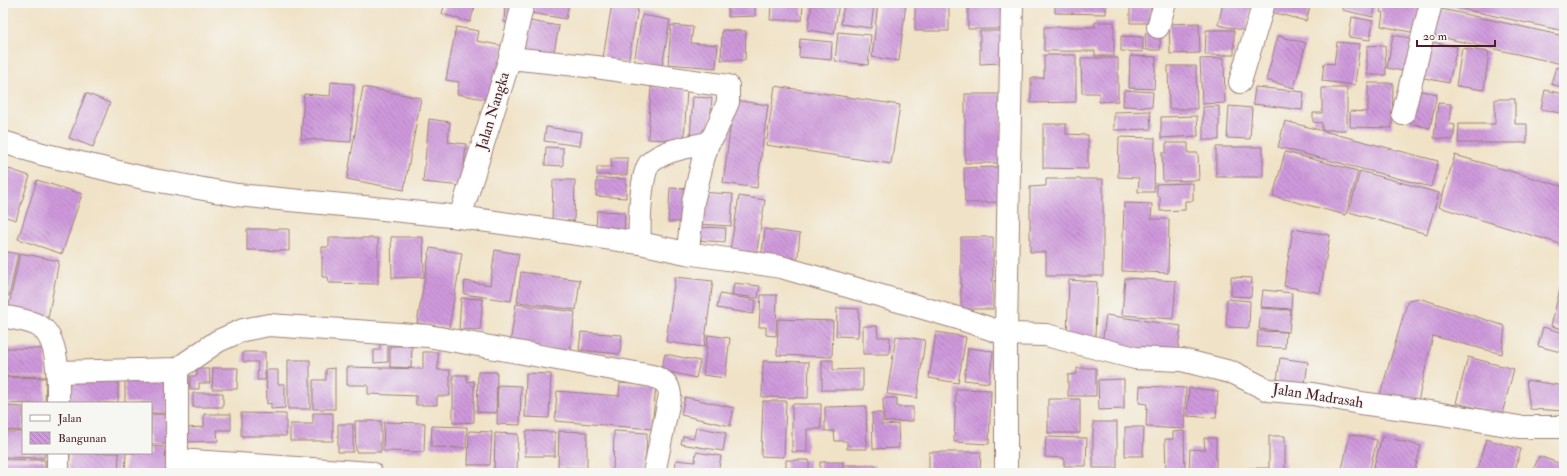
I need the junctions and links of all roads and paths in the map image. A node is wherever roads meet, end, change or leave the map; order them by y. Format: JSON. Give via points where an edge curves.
{"nodes":[{"id":1,"x":523,"y":3,"type":"edge"},
{"id":2,"x":1012,"y":3,"type":"edge"},
{"id":3,"x":1165,"y":3,"type":"edge"},
{"id":4,"x":1264,"y":3,"type":"edge"},
{"id":5,"x":1431,"y":3,"type":"edge"},
{"id":6,"x":1158,"y":28,"type":"dead end"},
{"id":7,"x":510,"y":58,"type":"junction"},
{"id":8,"x":1240,"y":82,"type":"dead end"},
{"id":9,"x":1403,"y":114,"type":"dead end"},
{"id":10,"x":3,"y":142,"type":"edge"},
{"id":11,"x":708,"y":143,"type":"junction"},
{"id":12,"x":460,"y":217,"type":"junction"},
{"id":13,"x":640,"y":243,"type":"junction"},
{"id":14,"x":686,"y":253,"type":"junction"},
{"id":15,"x":3,"y":316,"type":"edge"},
{"id":16,"x":1006,"y":334,"type":"junction"},
{"id":17,"x":177,"y":369,"type":"junction"},
{"id":18,"x":58,"y":372,"type":"junction"},
{"id":19,"x":58,"y":402,"type":"edge"},
{"id":20,"x":1564,"y":427,"type":"edge"},
{"id":21,"x":58,"y":454,"type":"edge"},
{"id":22,"x":177,"y":467,"type":"edge"},
{"id":23,"x":58,"y":473,"type":"edge"},
{"id":24,"x":371,"y":473,"type":"edge"},
{"id":25,"x":654,"y":473,"type":"edge"},
{"id":26,"x":1006,"y":473,"type":"edge"}],
"edges":[{"from":1,"to":7,"type":"street","name":"Jalan Nangka"},
{"from":2,"to":16,"type":"street"},
{"from":3,"to":6,"type":"street"},
{"from":4,"to":8,"type":"street"},
{"from":5,"to":9,"type":"street"},
{"from":7,"to":11,"type":"street","via":[[596,67],[728,86],[728,102]]},
{"from":7,"to":12,"type":"street","name":"Jalan Nangka"},
{"from":10,"to":12,"type":"street","name":"Jalan Madrasah","via":[[148,179],[238,195]]},
{"from":11,"to":13,"type":"street","via":[[678,149],[649,164],[644,178],[641,204]]},
{"from":11,"to":14,"type":"street","via":[[693,202],[690,241]]},
{"from":12,"to":13,"type":"street","name":"Jalan Madrasah"},
{"from":13,"to":14,"type":"street","name":"Jalan Madrasah"},
{"from":14,"to":16,"type":"street","name":"Jalan Madrasah","via":[[781,267]]},
{"from":15,"to":18,"type":"street","via":[[39,326],[46,332]]},
{"from":16,"to":20,"type":"street","name":"Jalan Madrasah","via":[[1046,335],[1135,358],[1182,360],[1234,373],[1268,390],[1313,394],[1518,427]]},
{"from":16,"to":26,"type":"street"},
{"from":17,"to":18,"type":"street"},
{"from":17,"to":22,"type":"street"},
{"from":17,"to":25,"type":"street","via":[[218,341],[243,330],[269,325],[428,336],[652,376],[663,379],[669,386],[670,395]]},
{"from":18,"to":19,"type":"street"},
{"from":21,"to":23,"type":"street"},
{"from":22,"to":24,"type":"street"}]}
